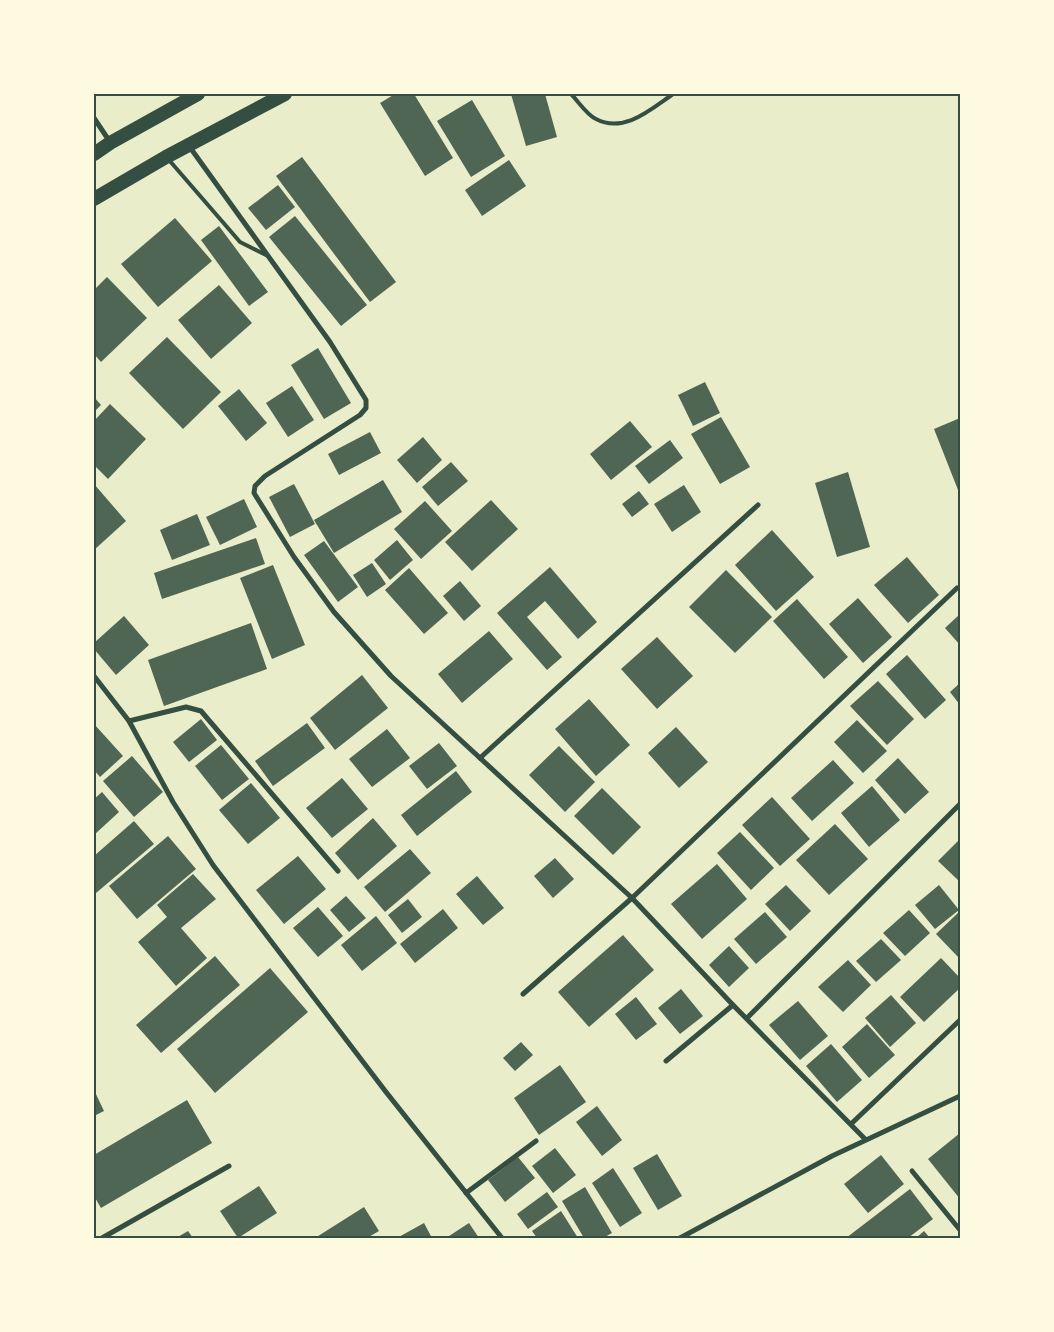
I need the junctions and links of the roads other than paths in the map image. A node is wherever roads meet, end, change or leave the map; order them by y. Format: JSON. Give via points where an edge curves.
{"nodes":[{"id":1,"x":198,"y":94,"type":"edge"},
{"id":2,"x":285,"y":94,"type":"edge"},
{"id":3,"x":572,"y":94,"type":"edge"},
{"id":4,"x":673,"y":94,"type":"edge"},
{"id":5,"x":94,"y":118,"type":"edge"},
{"id":6,"x":110,"y":142,"type":"junction"},
{"id":7,"x":188,"y":145,"type":"junction"},
{"id":8,"x":94,"y":154,"type":"edge"},
{"id":9,"x":166,"y":156,"type":"junction"},
{"id":10,"x":94,"y":199,"type":"edge"},
{"id":11,"x":268,"y":256,"type":"junction"},
{"id":12,"x":758,"y":505,"type":"dead end"},
{"id":13,"x":957,"y":588,"type":"dead end"},
{"id":14,"x":94,"y":676,"type":"edge"},
{"id":15,"x":129,"y":721,"type":"junction"},
{"id":16,"x":480,"y":758,"type":"junction"},
{"id":17,"x":960,"y":804,"type":"edge"},
{"id":18,"x":338,"y":871,"type":"dead end"},
{"id":19,"x":632,"y":898,"type":"junction"},
{"id":20,"x":523,"y":994,"type":"dead end"},
{"id":21,"x":733,"y":1005,"type":"junction"},
{"id":22,"x":747,"y":1018,"type":"junction"},
{"id":23,"x":960,"y":1020,"type":"edge"},
{"id":24,"x":666,"y":1061,"type":"dead end"},
{"id":25,"x":960,"y":1096,"type":"edge"},
{"id":26,"x":852,"y":1124,"type":"junction"},
{"id":27,"x":865,"y":1139,"type":"junction"},
{"id":28,"x":536,"y":1141,"type":"dead end"},
{"id":29,"x":228,"y":1166,"type":"dead end"},
{"id":30,"x":912,"y":1171,"type":"dead end"},
{"id":31,"x":466,"y":1194,"type":"junction"},
{"id":32,"x":960,"y":1230,"type":"edge"},
{"id":33,"x":102,"y":1238,"type":"edge"},
{"id":34,"x":502,"y":1238,"type":"edge"},
{"id":35,"x":680,"y":1238,"type":"edge"}],
"edges":[{"from":1,"to":6,"type":"highway"},
{"from":2,"to":7,"type":"highway"},
{"from":3,"to":4,"type":"lane","via":[[595,119],[616,124],[635,119]]},
{"from":5,"to":6,"type":"street"},
{"from":6,"to":8,"type":"highway"},
{"from":7,"to":9,"type":"highway"},
{"from":7,"to":11,"type":"street"},
{"from":9,"to":10,"type":"highway"},
{"from":9,"to":11,"type":"lane","via":[[240,242]]},
{"from":11,"to":16,"type":"street","via":[[330,342],[363,392],[367,404],[360,415],[265,476],[255,486],[254,493],[294,557],[334,612],[391,676]]},
{"from":12,"to":16,"type":"street"},
{"from":13,"to":19,"type":"street"},
{"from":14,"to":15,"type":"street"},
{"from":15,"to":18,"type":"street","via":[[186,707],[202,711]]},
{"from":15,"to":31,"type":"street","via":[[172,802],[213,865]]},
{"from":16,"to":19,"type":"street"},
{"from":17,"to":22,"type":"street"},
{"from":19,"to":20,"type":"street"},
{"from":19,"to":21,"type":"street"},
{"from":21,"to":22,"type":"street"},
{"from":21,"to":24,"type":"street"},
{"from":22,"to":26,"type":"street"},
{"from":23,"to":26,"type":"street"},
{"from":25,"to":27,"type":"street"},
{"from":26,"to":27,"type":"street"},
{"from":27,"to":35,"type":"street"},
{"from":28,"to":31,"type":"street"},
{"from":29,"to":33,"type":"street"},
{"from":30,"to":32,"type":"street"},
{"from":31,"to":34,"type":"street"}]}
